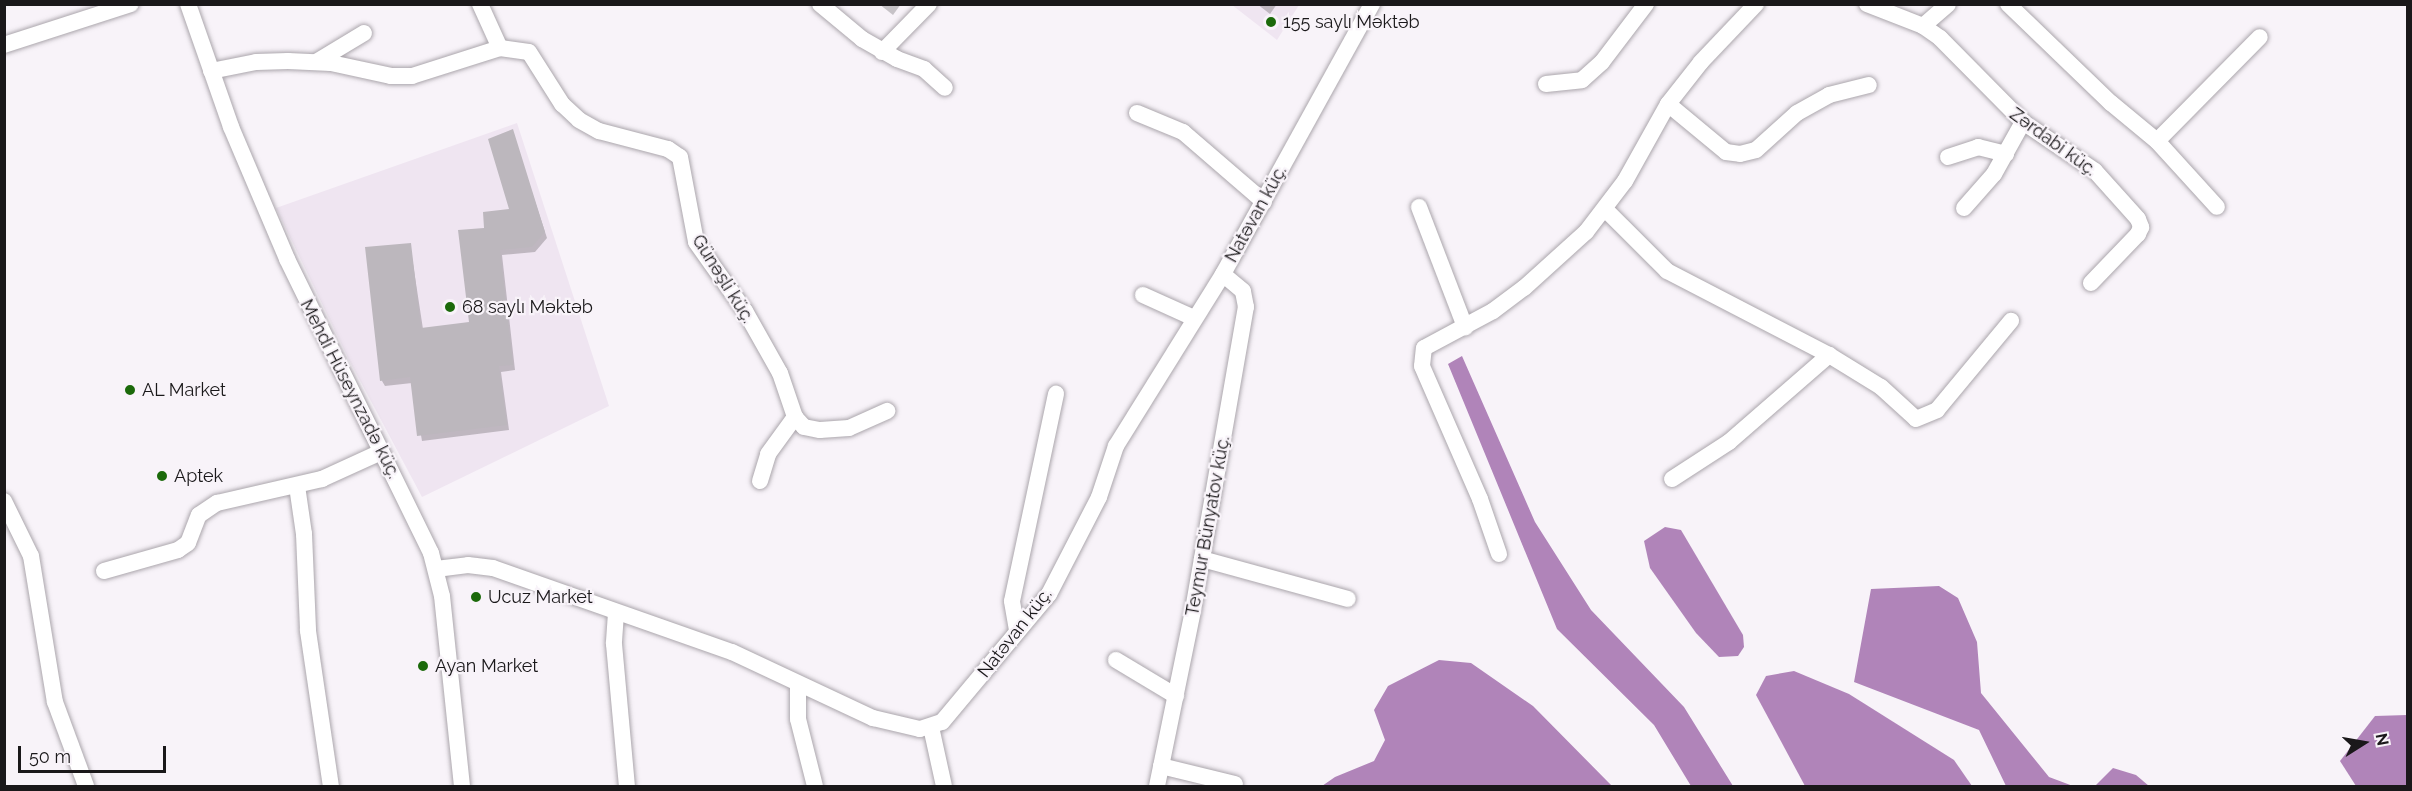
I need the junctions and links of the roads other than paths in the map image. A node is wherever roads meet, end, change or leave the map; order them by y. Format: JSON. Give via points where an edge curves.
{"nodes":[{"id":1,"x":131,"y":4,"type":"edge"},
{"id":2,"x":480,"y":4,"type":"edge"},
{"id":3,"x":820,"y":4,"type":"edge"},
{"id":4,"x":929,"y":4,"type":"edge"},
{"id":5,"x":1372,"y":4,"type":"edge"},
{"id":6,"x":1646,"y":4,"type":"edge"},
{"id":7,"x":1756,"y":4,"type":"edge"},
{"id":8,"x":1867,"y":4,"type":"edge"},
{"id":9,"x":1948,"y":4,"type":"edge"},
{"id":10,"x":2008,"y":4,"type":"edge"},
{"id":11,"x":190,"y":5,"type":"edge"},
{"id":12,"x":105,"y":7,"type":"edge"},
{"id":13,"x":1923,"y":27,"type":"junction"},
{"id":14,"x":364,"y":33,"type":"dead end"},
{"id":15,"x":2259,"y":37,"type":"dead end"},
{"id":16,"x":4,"y":45,"type":"edge"},
{"id":17,"x":500,"y":48,"type":"junction"},
{"id":18,"x":882,"y":52,"type":"junction"},
{"id":19,"x":316,"y":62,"type":"junction"},
{"id":20,"x":211,"y":71,"type":"junction"},
{"id":21,"x":1546,"y":84,"type":"dead end"},
{"id":22,"x":1869,"y":86,"type":"dead end"},
{"id":23,"x":945,"y":88,"type":"dead end"},
{"id":24,"x":1668,"y":104,"type":"junction"},
{"id":25,"x":1137,"y":113,"type":"dead end"},
{"id":26,"x":2023,"y":122,"type":"junction"},
{"id":27,"x":2157,"y":141,"type":"junction"},
{"id":28,"x":2006,"y":154,"type":"junction"},
{"id":29,"x":1948,"y":157,"type":"dead end"},
{"id":30,"x":1264,"y":202,"type":"junction"},
{"id":31,"x":1419,"y":207,"type":"dead end"},
{"id":32,"x":2217,"y":207,"type":"dead end"},
{"id":33,"x":1964,"y":208,"type":"dead end"},
{"id":34,"x":1606,"y":210,"type":"junction"},
{"id":35,"x":1223,"y":274,"type":"junction"},
{"id":36,"x":2091,"y":283,"type":"dead end"},
{"id":37,"x":1143,"y":295,"type":"dead end"},
{"id":38,"x":1194,"y":318,"type":"junction"},
{"id":39,"x":2011,"y":321,"type":"dead end"},
{"id":40,"x":1465,"y":327,"type":"junction"},
{"id":41,"x":1829,"y":354,"type":"junction"},
{"id":42,"x":1056,"y":394,"type":"dead end"},
{"id":43,"x":887,"y":411,"type":"dead end"},
{"id":44,"x":795,"y":417,"type":"junction"},
{"id":45,"x":381,"y":452,"type":"junction"},
{"id":46,"x":1672,"y":479,"type":"dead end"},
{"id":47,"x":760,"y":481,"type":"dead end"},
{"id":48,"x":297,"y":486,"type":"junction"},
{"id":49,"x":4,"y":501,"type":"edge"},
{"id":50,"x":1499,"y":554,"type":"dead end"},
{"id":51,"x":1202,"y":559,"type":"junction"},
{"id":52,"x":436,"y":569,"type":"junction"},
{"id":53,"x":104,"y":571,"type":"dead end"},
{"id":54,"x":1348,"y":599,"type":"dead end"},
{"id":55,"x":616,"y":614,"type":"junction"},
{"id":56,"x":1017,"y":630,"type":"junction"},
{"id":57,"x":1116,"y":660,"type":"dead end"},
{"id":58,"x":798,"y":684,"type":"junction"},
{"id":59,"x":1176,"y":696,"type":"junction"},
{"id":60,"x":931,"y":728,"type":"junction"},
{"id":61,"x":1161,"y":766,"type":"junction"},
{"id":62,"x":1235,"y":784,"type":"dead end"},
{"id":63,"x":86,"y":786,"type":"edge"},
{"id":64,"x":331,"y":786,"type":"edge"},
{"id":65,"x":462,"y":786,"type":"edge"},
{"id":66,"x":627,"y":786,"type":"edge"},
{"id":67,"x":814,"y":786,"type":"edge"},
{"id":68,"x":944,"y":786,"type":"edge"},
{"id":69,"x":1157,"y":786,"type":"edge"}],
"edges":[{"from":1,"to":12,"type":"street"},
{"from":2,"to":17,"type":"street"},
{"from":3,"to":18,"type":"street"},
{"from":4,"to":18,"type":"street"},
{"from":5,"to":30,"type":"street","name":"Natəvan küç."},
{"from":6,"to":21,"type":"street","via":[[1602,62],[1582,80]]},
{"from":7,"to":24,"type":"street"},
{"from":8,"to":13,"type":"street","name":"Zərdabi küç."},
{"from":9,"to":13,"type":"street"},
{"from":10,"to":27,"type":"street","via":[[2111,103]]},
{"from":11,"to":20,"type":"street","name":"Mehdi Hüseynzadə küç."},
{"from":12,"to":16,"type":"street"},
{"from":13,"to":26,"type":"street","name":"Zərdabi küç.","via":[[1956,52]]},
{"from":14,"to":19,"type":"street"},
{"from":15,"to":27,"type":"street"},
{"from":17,"to":19,"type":"street","name":"Günəşli küç.","via":[[412,76],[391,76]]},
{"from":17,"to":44,"type":"street","name":"Günəşli küç.","via":[[529,52],[562,104],[579,120],[599,131],[668,149],[680,157],[696,242],[745,311],[780,373]]},
{"from":18,"to":23,"type":"street","via":[[924,69]]},
{"from":19,"to":20,"type":"street","name":"Günəşli küç.","via":[[255,62]]},
{"from":20,"to":45,"type":"street","name":"Mehdi Hüseynzadə küç.","via":[[287,260]]},
{"from":22,"to":24,"type":"street","via":[[1829,95],[1797,113],[1756,150],[1740,154],[1726,152]]},
{"from":24,"to":34,"type":"street"},
{"from":25,"to":30,"type":"street","via":[[1183,132]]},
{"from":26,"to":28,"type":"street"},
{"from":26,"to":36,"type":"street","name":"Zərdabi küç.","via":[[2095,171],[2141,227]]},
{"from":27,"to":32,"type":"street"},
{"from":28,"to":29,"type":"street","via":[[1978,147]]},
{"from":28,"to":33,"type":"street"},
{"from":30,"to":35,"type":"street","name":"Natəvan küç."},
{"from":31,"to":40,"type":"street"},
{"from":34,"to":40,"type":"street","via":[[1524,288]]},
{"from":34,"to":41,"type":"street","via":[[1667,270]]},
{"from":35,"to":38,"type":"street","name":"Natəvan küç."},
{"from":35,"to":51,"type":"street","name":"Teymur Bünyatov küç.","via":[[1243,291],[1246,307]]},
{"from":37,"to":38,"type":"street"},
{"from":38,"to":56,"type":"street","name":"Natəvan küç.","via":[[1116,446],[1099,497],[1049,594]]},
{"from":39,"to":41,"type":"street","via":[[1927,417],[1916,419],[1881,387]]},
{"from":40,"to":50,"type":"street","via":[[1424,348],[1422,366],[1480,499]]},
{"from":41,"to":46,"type":"street","via":[[1729,442]]},
{"from":42,"to":56,"type":"street","via":[[1012,601]]},
{"from":43,"to":44,"type":"street","via":[[849,428],[834,430],[804,427]]},
{"from":44,"to":47,"type":"street","via":[[768,454]]},
{"from":45,"to":48,"type":"street"},
{"from":45,"to":52,"type":"street","name":"Mehdi Hüseynzadə küç."},
{"from":48,"to":53,"type":"street","via":[[217,503],[199,515],[188,543],[178,550]]},
{"from":48,"to":64,"type":"street","via":[[304,534],[308,631]]},
{"from":49,"to":63,"type":"street","via":[[31,556],[55,702]]},
{"from":51,"to":54,"type":"street"},
{"from":51,"to":59,"type":"street","name":"Teymur Bünyatov küç."},
{"from":52,"to":55,"type":"street","via":[[468,565],[493,568]]},
{"from":52,"to":65,"type":"street","name":"Mehdi Hüseynzadə küç."},
{"from":55,"to":58,"type":"street","via":[[732,652]]},
{"from":55,"to":66,"type":"street","via":[[614,644]]},
{"from":56,"to":60,"type":"street","name":"Natəvan küç.","via":[[951,714]]},
{"from":57,"to":59,"type":"street"},
{"from":58,"to":60,"type":"street","via":[[873,718],[909,728]]},
{"from":58,"to":67,"type":"street","via":[[798,719]]},
{"from":59,"to":61,"type":"street","name":"Teymur Bünyatov küç."},
{"from":60,"to":68,"type":"street"},
{"from":61,"to":62,"type":"street"},
{"from":61,"to":69,"type":"street","name":"Teymur Bünyatov küç."}]}
